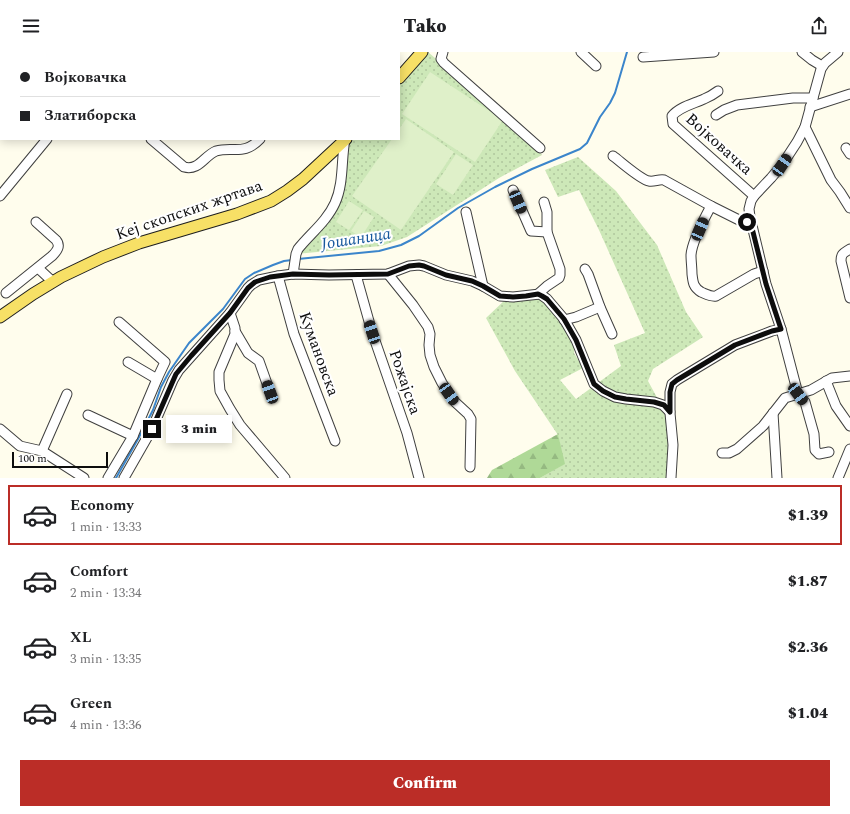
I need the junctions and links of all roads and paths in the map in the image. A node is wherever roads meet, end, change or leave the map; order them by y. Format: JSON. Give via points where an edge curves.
{"nodes":[{"id":1,"x":422,"y":52,"type":"edge"},
{"id":2,"x":443,"y":52,"type":"edge"},
{"id":3,"x":581,"y":52,"type":"edge"},
{"id":4,"x":714,"y":52,"type":"edge"},
{"id":5,"x":802,"y":52,"type":"edge"},
{"id":6,"x":838,"y":52,"type":"edge"},
{"id":7,"x":643,"y":57,"type":"dead end"},
{"id":8,"x":596,"y":66,"type":"dead end"},
{"id":9,"x":822,"y":66,"type":"junction"},
{"id":10,"x":400,"y":77,"type":"edge"},
{"id":11,"x":718,"y":91,"type":"dead end"},
{"id":12,"x":850,"y":94,"type":"edge"},
{"id":13,"x":812,"y":102,"type":"junction"},
{"id":14,"x":716,"y":115,"type":"dead end"},
{"id":15,"x":805,"y":127,"type":"junction"},
{"id":16,"x":46,"y":140,"type":"edge"},
{"id":17,"x":151,"y":140,"type":"edge"},
{"id":18,"x":259,"y":140,"type":"edge"},
{"id":19,"x":344,"y":140,"type":"edge"},
{"id":20,"x":345,"y":140,"type":"edge"},
{"id":21,"x":540,"y":148,"type":"dead end"},
{"id":22,"x":613,"y":156,"type":"dead end"},
{"id":23,"x":513,"y":190,"type":"dead end"},
{"id":24,"x":0,"y":196,"type":"edge"},
{"id":25,"x":754,"y":196,"type":"junction"},
{"id":26,"x":544,"y":202,"type":"dead end"},
{"id":27,"x":711,"y":206,"type":"junction"},
{"id":28,"x":850,"y":208,"type":"edge"},
{"id":29,"x":466,"y":212,"type":"dead end"},
{"id":30,"x":36,"y":222,"type":"dead end"},
{"id":31,"x":751,"y":224,"type":"junction"},
{"id":32,"x":547,"y":232,"type":"junction"},
{"id":33,"x":850,"y":249,"type":"edge"},
{"id":34,"x":38,"y":268,"type":"junction"},
{"id":35,"x":585,"y":269,"type":"dead end"},
{"id":36,"x":763,"y":270,"type":"junction"},
{"id":37,"x":293,"y":271,"type":"junction"},
{"id":38,"x":388,"y":274,"type":"junction"},
{"id":39,"x":356,"y":275,"type":"junction"},
{"id":40,"x":278,"y":276,"type":"junction"},
{"id":41,"x":53,"y":282,"type":"junction"},
{"id":42,"x":483,"y":286,"type":"junction"},
{"id":43,"x":6,"y":293,"type":"dead end"},
{"id":44,"x":538,"y":294,"type":"junction"},
{"id":45,"x":850,"y":298,"type":"edge"},
{"id":46,"x":600,"y":307,"type":"junction"},
{"id":47,"x":230,"y":313,"type":"junction"},
{"id":48,"x":0,"y":317,"type":"edge"},
{"id":49,"x":564,"y":320,"type":"junction"},
{"id":50,"x":119,"y":322,"type":"dead end"},
{"id":51,"x":781,"y":329,"type":"junction"},
{"id":52,"x":236,"y":331,"type":"junction"},
{"id":53,"x":612,"y":334,"type":"dead end"},
{"id":54,"x":128,"y":362,"type":"dead end"},
{"id":55,"x":850,"y":376,"type":"edge"},
{"id":56,"x":157,"y":379,"type":"junction"},
{"id":57,"x":826,"y":381,"type":"junction"},
{"id":58,"x":270,"y":392,"type":"dead end"},
{"id":59,"x":68,"y":394,"type":"dead end"},
{"id":60,"x":798,"y":394,"type":"junction"},
{"id":61,"x":670,"y":412,"type":"junction"},
{"id":62,"x":773,"y":414,"type":"junction"},
{"id":63,"x":88,"y":416,"type":"dead end"},
{"id":64,"x":850,"y":426,"type":"edge"},
{"id":65,"x":0,"y":429,"type":"edge"},
{"id":66,"x":133,"y":436,"type":"junction"},
{"id":67,"x":335,"y":441,"type":"dead end"},
{"id":68,"x":850,"y":449,"type":"edge"},
{"id":69,"x":42,"y":451,"type":"junction"},
{"id":70,"x":829,"y":452,"type":"dead end"},
{"id":71,"x":722,"y":453,"type":"dead end"},
{"id":72,"x":470,"y":467,"type":"dead end"},
{"id":73,"x":84,"y":478,"type":"edge"},
{"id":74,"x":108,"y":478,"type":"edge"},
{"id":75,"x":124,"y":478,"type":"edge"},
{"id":76,"x":285,"y":478,"type":"edge"},
{"id":77,"x":418,"y":478,"type":"edge"},
{"id":78,"x":671,"y":478,"type":"edge"},
{"id":79,"x":777,"y":478,"type":"edge"},
{"id":80,"x":838,"y":478,"type":"edge"}],
"edges":[{"from":1,"to":10,"type":"main road"},
{"from":2,"to":21,"type":"street","via":[[441,59],[444,63]]},
{"from":3,"to":8,"type":"street"},
{"from":4,"to":7,"type":"street"},
{"from":5,"to":9,"type":"street"},
{"from":6,"to":9,"type":"street"},
{"from":9,"to":13,"type":"street","name":"Војковачка"},
{"from":11,"to":25,"type":"street","name":"Војковачка","via":[[680,109],[671,119],[674,126]]},
{"from":12,"to":13,"type":"street","name":"Војковачка"},
{"from":13,"to":14,"type":"street","name":"Војковачка","via":[[793,98],[737,105]]},
{"from":13,"to":15,"type":"street","name":"Војковачка"},
{"from":15,"to":25,"type":"street","name":"Војковачка","via":[[782,165]]},
{"from":15,"to":28,"type":"street","via":[[830,180]]},
{"from":16,"to":24,"type":"street"},
{"from":17,"to":18,"type":"street","via":[[188,168],[198,166],[217,151],[246,148]]},
{"from":19,"to":41,"type":"main road","name":"Кеј скопских жртава","via":[[303,179],[266,203],[217,221],[122,249]]},
{"from":20,"to":37,"type":"street","name":"Кеј скопских жртава","via":[[338,196],[323,221],[298,249]]},
{"from":22,"to":27,"type":"street","via":[[648,181],[664,180]]},
{"from":23,"to":32,"type":"street","via":[[531,231]]},
{"from":25,"to":31,"type":"street","name":"Војковачка","via":[[749,209]]},
{"from":26,"to":32,"type":"street"},
{"from":27,"to":31,"type":"street"},
{"from":27,"to":36,"type":"street","via":[[692,252],[695,288],[716,296]]},
{"from":29,"to":42,"type":"street"},
{"from":30,"to":34,"type":"street","via":[[59,246],[57,251]]},
{"from":31,"to":36,"type":"street","name":"Војковачка"},
{"from":32,"to":44,"type":"street","via":[[560,272],[559,278]]},
{"from":33,"to":45,"type":"street","via":[[841,256]]},
{"from":34,"to":41,"type":"street"},
{"from":34,"to":43,"type":"street"},
{"from":35,"to":46,"type":"street"},
{"from":36,"to":51,"type":"street","name":"Војковачка"},
{"from":37,"to":39,"type":"street"},
{"from":37,"to":40,"type":"street"},
{"from":38,"to":39,"type":"street"},
{"from":38,"to":42,"type":"street","via":[[419,265]]},
{"from":38,"to":72,"type":"street","via":[[428,327],[430,355],[434,367],[455,402],[471,419]]},
{"from":39,"to":77,"type":"street","name":"Рожајска","via":[[372,332],[407,433]]},
{"from":40,"to":47,"type":"street","via":[[255,282]]},
{"from":40,"to":67,"type":"street","name":"Кумановска","via":[[294,334]]},
{"from":41,"to":48,"type":"main road","name":"Кеј скопских жртава"},
{"from":42,"to":44,"type":"street","via":[[500,296]]},
{"from":44,"to":49,"type":"street","via":[[547,299]]},
{"from":46,"to":49,"type":"street"},
{"from":46,"to":53,"type":"street"},
{"from":47,"to":52,"type":"street"},
{"from":47,"to":75,"type":"street","via":[[176,374],[152,429]]},
{"from":49,"to":61,"type":"street","via":[[576,340],[594,384],[615,397],[659,403]]},
{"from":50,"to":56,"type":"street","via":[[165,362]]},
{"from":51,"to":60,"type":"street","name":"Војковачка"},
{"from":51,"to":61,"type":"street","via":[[735,345],[677,380],[672,384],[670,392]]},
{"from":52,"to":58,"type":"street","via":[[248,353],[259,361]]},
{"from":52,"to":76,"type":"street","via":[[220,372],[220,391],[240,425]]},
{"from":54,"to":56,"type":"street"},
{"from":55,"to":57,"type":"street"},
{"from":56,"to":66,"type":"street"},
{"from":57,"to":60,"type":"street"},
{"from":57,"to":64,"type":"street","via":[[836,406]]},
{"from":59,"to":69,"type":"street"},
{"from":60,"to":62,"type":"street","via":[[785,398]]},
{"from":60,"to":70,"type":"street","name":"Војковачка","via":[[805,402],[814,434],[815,450],[819,454]]},
{"from":61,"to":78,"type":"street","via":[[673,445]]},
{"from":62,"to":71,"type":"street","via":[[737,449]]},
{"from":62,"to":79,"type":"street"},
{"from":63,"to":66,"type":"street"},
{"from":65,"to":69,"type":"street","via":[[20,446]]},
{"from":66,"to":74,"type":"street"},
{"from":68,"to":80,"type":"street"},
{"from":69,"to":73,"type":"street"}]}
